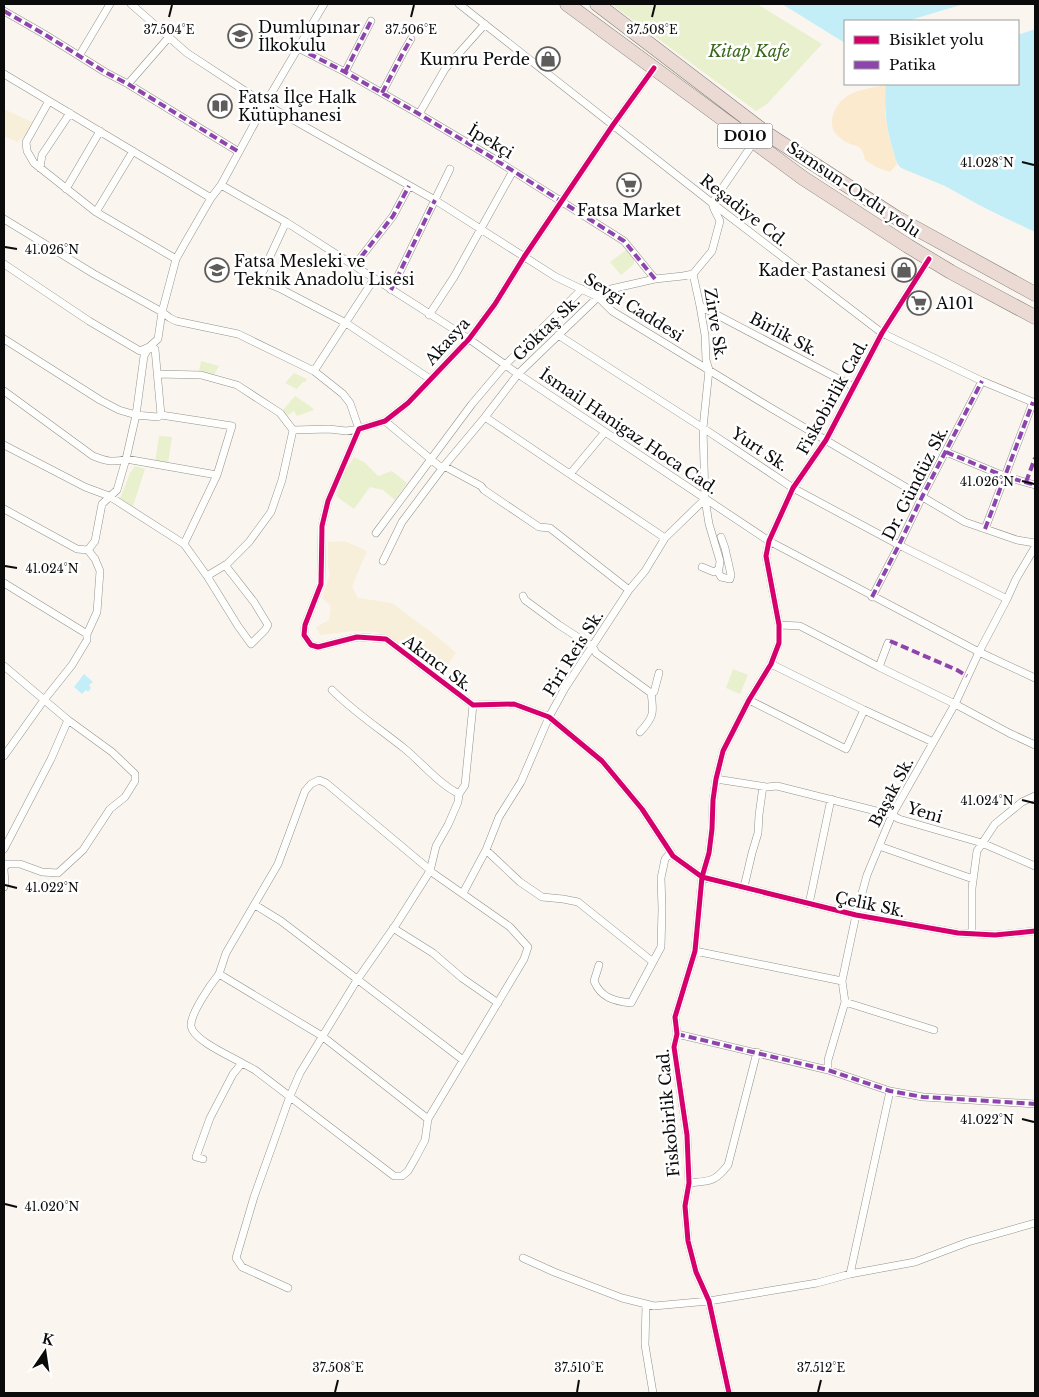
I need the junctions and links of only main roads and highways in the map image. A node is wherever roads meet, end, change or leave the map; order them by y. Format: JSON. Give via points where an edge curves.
{"nodes":[{"id":1,"x":567,"y":4,"type":"edge"},
{"id":2,"x":597,"y":4,"type":"edge"},
{"id":3,"x":969,"y":258,"type":"junction"},
{"id":4,"x":930,"y":259,"type":"junction"},
{"id":5,"x":1035,"y":294,"type":"edge"},
{"id":6,"x":1035,"y":317,"type":"edge"}],
"edges":[{"from":1,"to":4,"type":"highway","name":"Samsun-Ordu yolu","number":"D010","via":[[803,178]]},
{"from":2,"to":3,"type":"highway","name":"Samsun-Ordu yolu","number":"D010","via":[[766,133],[897,218]]},
{"from":3,"to":4,"type":"highway","via":[[940,247]]},
{"from":3,"to":5,"type":"highway","name":"Samsun-Ordu yolu","number":"D010"},
{"from":4,"to":6,"type":"highway","name":"Samsun-Ordu yolu","number":"D010"}]}
